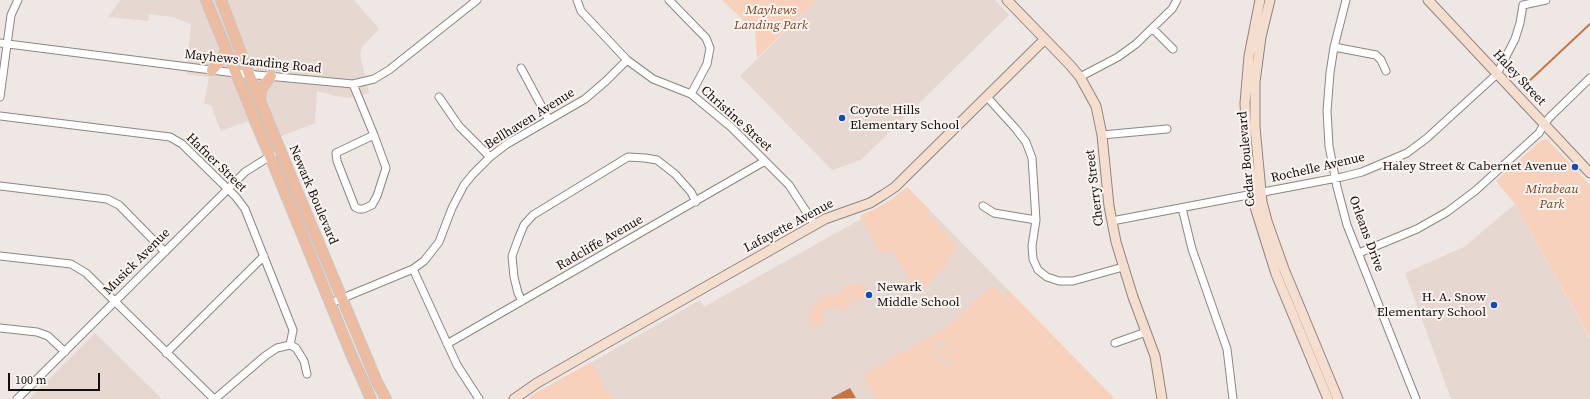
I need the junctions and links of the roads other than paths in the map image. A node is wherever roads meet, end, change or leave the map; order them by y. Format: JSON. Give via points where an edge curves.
{"nodes":[{"id":1,"x":18,"y":0,"type":"edge"},
{"id":2,"x":206,"y":0,"type":"edge"},
{"id":3,"x":220,"y":0,"type":"edge"},
{"id":4,"x":477,"y":0,"type":"edge"},
{"id":5,"x":577,"y":0,"type":"edge"},
{"id":6,"x":669,"y":0,"type":"edge"},
{"id":7,"x":1007,"y":0,"type":"edge"},
{"id":8,"x":1177,"y":0,"type":"edge"},
{"id":9,"x":1260,"y":0,"type":"edge"},
{"id":10,"x":1270,"y":0,"type":"edge"},
{"id":11,"x":1346,"y":0,"type":"edge"},
{"id":12,"x":1428,"y":0,"type":"edge"},
{"id":13,"x":1546,"y":0,"type":"edge"},
{"id":14,"x":1522,"y":2,"type":"edge"},
{"id":15,"x":1153,"y":29,"type":"junction"},
{"id":16,"x":1045,"y":39,"type":"junction"},
{"id":17,"x":3,"y":44,"type":"edge"},
{"id":18,"x":1334,"y":47,"type":"junction"},
{"id":19,"x":226,"y":48,"type":"junction"},
{"id":20,"x":1173,"y":49,"type":"dead end"},
{"id":21,"x":627,"y":60,"type":"junction"},
{"id":22,"x":521,"y":68,"type":"dead end"},
{"id":23,"x":212,"y":70,"type":"junction"},
{"id":24,"x":1386,"y":71,"type":"dead end"},
{"id":25,"x":235,"y":73,"type":"junction"},
{"id":26,"x":249,"y":74,"type":"junction"},
{"id":27,"x":1497,"y":74,"type":"junction"},
{"id":28,"x":271,"y":76,"type":"junction"},
{"id":29,"x":1080,"y":77,"type":"junction"},
{"id":30,"x":1590,"y":78,"type":"edge"},
{"id":31,"x":353,"y":84,"type":"junction"},
{"id":32,"x":692,"y":94,"type":"junction"},
{"id":33,"x":0,"y":97,"type":"edge"},
{"id":34,"x":439,"y":97,"type":"dead end"},
{"id":35,"x":987,"y":97,"type":"junction"},
{"id":36,"x":260,"y":102,"type":"junction"},
{"id":37,"x":0,"y":116,"type":"edge"},
{"id":38,"x":549,"y":120,"type":"junction"},
{"id":39,"x":1544,"y":124,"type":"junction"},
{"id":40,"x":1168,"y":129,"type":"dead end"},
{"id":41,"x":374,"y":135,"type":"junction"},
{"id":42,"x":1102,"y":135,"type":"junction"},
{"id":43,"x":280,"y":151,"type":"junction"},
{"id":44,"x":271,"y":156,"type":"junction"},
{"id":45,"x":490,"y":157,"type":"junction"},
{"id":46,"x":765,"y":161,"type":"junction"},
{"id":47,"x":1590,"y":173,"type":"edge"},
{"id":48,"x":1335,"y":178,"type":"junction"},
{"id":49,"x":0,"y":186,"type":"edge"},
{"id":50,"x":228,"y":189,"type":"junction"},
{"id":51,"x":1257,"y":194,"type":"junction"},
{"id":52,"x":696,"y":202,"type":"junction"},
{"id":53,"x":983,"y":206,"type":"dead end"},
{"id":54,"x":1182,"y":208,"type":"junction"},
{"id":55,"x":1036,"y":220,"type":"junction"},
{"id":56,"x":1112,"y":221,"type":"junction"},
{"id":57,"x":815,"y":225,"type":"junction"},
{"id":58,"x":165,"y":252,"type":"junction"},
{"id":59,"x":1359,"y":253,"type":"junction"},
{"id":60,"x":0,"y":256,"type":"edge"},
{"id":61,"x":264,"y":256,"type":"junction"},
{"id":62,"x":1123,"y":267,"type":"junction"},
{"id":63,"x":413,"y":269,"type":"junction"},
{"id":64,"x":342,"y":298,"type":"junction"},
{"id":65,"x":115,"y":302,"type":"junction"},
{"id":66,"x":522,"y":302,"type":"junction"},
{"id":67,"x":331,"y":303,"type":"junction"},
{"id":68,"x":0,"y":328,"type":"edge"},
{"id":69,"x":1146,"y":332,"type":"junction"},
{"id":70,"x":1115,"y":343,"type":"dead end"},
{"id":71,"x":446,"y":344,"type":"junction"},
{"id":72,"x":290,"y":345,"type":"junction"},
{"id":73,"x":65,"y":352,"type":"junction"},
{"id":74,"x":166,"y":353,"type":"junction"},
{"id":75,"x":307,"y":374,"type":"dead end"},
{"id":76,"x":17,"y":399,"type":"edge"},
{"id":77,"x":214,"y":399,"type":"edge"},
{"id":78,"x":371,"y":399,"type":"edge"},
{"id":79,"x":386,"y":399,"type":"edge"},
{"id":80,"x":479,"y":399,"type":"edge"},
{"id":81,"x":514,"y":399,"type":"edge"},
{"id":82,"x":1162,"y":399,"type":"edge"},
{"id":83,"x":1233,"y":399,"type":"edge"},
{"id":84,"x":1328,"y":399,"type":"edge"},
{"id":85,"x":1338,"y":399,"type":"edge"},
{"id":86,"x":1416,"y":399,"type":"edge"}],
"edges":[{"from":1,"to":17,"type":"street","via":[[11,14]]},
{"from":2,"to":19,"type":"main road","name":"Newark Boulevard"},
{"from":3,"to":26,"type":"main road","name":"Newark Boulevard"},
{"from":4,"to":31,"type":"street","name":"Mayhews Landing Road","via":[[389,70],[374,79]]},
{"from":5,"to":21,"type":"street","name":"Christine Street","via":[[581,11]]},
{"from":6,"to":32,"type":"street","via":[[706,38],[710,48],[707,64]]},
{"from":7,"to":16,"type":"street","name":"Cherry Street"},
{"from":8,"to":15,"type":"street"},
{"from":9,"to":51,"type":"street","name":"Cedar Boulevard","via":[[1249,56],[1245,103],[1247,149]]},
{"from":10,"to":51,"type":"street","name":"Cedar Boulevard","via":[[1261,37],[1255,82]]},
{"from":11,"to":18,"type":"street","name":"Orleans Drive"},
{"from":12,"to":27,"type":"street","name":"Haley Street"},
{"from":13,"to":14,"type":"street"},
{"from":14,"to":27,"type":"street","name":"Rochelle Avenue","via":[[1520,23],[1515,38]]},
{"from":15,"to":20,"type":"street"},
{"from":15,"to":29,"type":"street","via":[[1118,56]]},
{"from":16,"to":29,"type":"street","name":"Cherry Street"},
{"from":16,"to":35,"type":"street","name":"Lafayette Avenue"},
{"from":17,"to":23,"type":"street","name":"Mayhews Landing Road"},
{"from":17,"to":33,"type":"street"},
{"from":18,"to":24,"type":"street","via":[[1376,55]]},
{"from":18,"to":48,"type":"street","name":"Orleans Drive","via":[[1327,111],[1329,146]]},
{"from":19,"to":23,"type":"main road","via":[[223,58]]},
{"from":19,"to":25,"type":"main road","name":"Newark Boulevard"},
{"from":21,"to":32,"type":"street","name":"Christine Street","via":[[653,79]]},
{"from":21,"to":38,"type":"street","name":"Bellhaven Avenue","via":[[585,99]]},
{"from":22,"to":38,"type":"street"},
{"from":23,"to":25,"type":"street","name":"Mayhews Landing Road"},
{"from":25,"to":26,"type":"street","name":"Mayhews Landing Road"},
{"from":25,"to":44,"type":"main road","name":"Newark Boulevard"},
{"from":26,"to":28,"type":"street","name":"Mayhews Landing Road"},
{"from":26,"to":36,"type":"main road","name":"Newark Boulevard"},
{"from":27,"to":39,"type":"street","name":"Haley Street"},
{"from":27,"to":48,"type":"street","name":"Rochelle Avenue","via":[[1427,138],[1407,152],[1362,172]]},
{"from":28,"to":31,"type":"street","name":"Mayhews Landing Road"},
{"from":28,"to":36,"type":"main road","via":[[261,90]]},
{"from":29,"to":42,"type":"street","name":"Cherry Street","via":[[1096,106]]},
{"from":30,"to":39,"type":"street"},
{"from":31,"to":41,"type":"street"},
{"from":32,"to":46,"type":"street","name":"Christine Street"},
{"from":34,"to":45,"type":"street","via":[[459,126]]},
{"from":35,"to":55,"type":"street","via":[[1026,142],[1032,158]]},
{"from":35,"to":57,"type":"street","name":"Lafayette Avenue","via":[[883,196],[838,213]]},
{"from":36,"to":43,"type":"main road","name":"Newark Boulevard"},
{"from":37,"to":50,"type":"street","name":"Hafner Street","via":[[170,137],[182,144]]},
{"from":38,"to":45,"type":"street","name":"Bellhaven Avenue"},
{"from":39,"to":47,"type":"street","name":"Haley Street"},
{"from":39,"to":59,"type":"street","via":[[1539,133],[1476,190],[1447,212],[1417,229]]},
{"from":40,"to":42,"type":"street"},
{"from":41,"to":41,"type":"street","via":[[386,168],[377,196],[372,205],[363,210],[355,207],[336,153]]},
{"from":42,"to":56,"type":"street","name":"Cherry Street"},
{"from":43,"to":44,"type":"street","name":"Musick Avenue"},
{"from":43,"to":64,"type":"main road","name":"Newark Boulevard"},
{"from":44,"to":50,"type":"street","name":"Musick Avenue","via":[[244,172]]},
{"from":44,"to":67,"type":"main road","name":"Newark Boulevard"},
{"from":45,"to":63,"type":"street","name":"Bellhaven Avenue","via":[[473,174],[457,197],[433,252]]},
{"from":46,"to":52,"type":"street","name":"Radcliffe Avenue"},
{"from":46,"to":57,"type":"street","name":"Christine Street","via":[[789,186]]},
{"from":48,"to":51,"type":"street","name":"Rochelle Avenue"},
{"from":48,"to":59,"type":"street","name":"Orleans Drive","via":[[1347,225]]},
{"from":49,"to":58,"type":"street","via":[[107,199],[119,205]]},
{"from":50,"to":58,"type":"street","name":"Musick Avenue"},
{"from":50,"to":61,"type":"street","name":"Hafner Street","via":[[245,209]]},
{"from":51,"to":54,"type":"street","name":"Rochelle Avenue"},
{"from":51,"to":84,"type":"street","name":"Cedar Boulevard","via":[[1260,225],[1276,274]]},
{"from":51,"to":85,"type":"street","name":"Cedar Boulevard","via":[[1275,245]]},
{"from":52,"to":66,"type":"street","name":"Radcliffe Avenue"},
{"from":52,"to":66,"type":"street","via":[[692,192],[657,160],[628,157],[533,215],[524,225],[512,256],[514,277]]},
{"from":53,"to":55,"type":"street","via":[[994,214]]},
{"from":54,"to":56,"type":"street","name":"Rochelle Avenue"},
{"from":54,"to":83,"type":"street","via":[[1192,249],[1227,349]]},
{"from":55,"to":62,"type":"street","via":[[1033,259],[1038,270],[1047,278],[1073,281]]},
{"from":56,"to":62,"type":"street","name":"Cherry Street"},
{"from":57,"to":81,"type":"street","name":"Lafayette Avenue","via":[[556,372]]},
{"from":58,"to":65,"type":"street","name":"Musick Avenue"},
{"from":59,"to":86,"type":"street","name":"Orleans Drive"},
{"from":60,"to":65,"type":"street","via":[[71,264],[86,273]]},
{"from":61,"to":72,"type":"street","name":"Hafner Street","via":[[293,330]]},
{"from":61,"to":74,"type":"street"},
{"from":62,"to":69,"type":"street","name":"Cherry Street"},
{"from":63,"to":64,"type":"street","name":"Bellhaven Avenue"},
{"from":63,"to":71,"type":"street"},
{"from":64,"to":67,"type":"street","name":"Bellhaven Avenue"},
{"from":64,"to":79,"type":"main road","name":"Newark Boulevard"},
{"from":65,"to":73,"type":"street","name":"Musick Avenue"},
{"from":65,"to":74,"type":"street"},
{"from":66,"to":71,"type":"street","name":"Radcliffe Avenue"},
{"from":67,"to":78,"type":"main road","name":"Newark Boulevard"},
{"from":68,"to":73,"type":"street","via":[[38,332],[48,336]]},
{"from":69,"to":70,"type":"street"},
{"from":69,"to":82,"type":"street","name":"Cherry Street","via":[[1155,356]]},
{"from":71,"to":80,"type":"street","via":[[456,365]]},
{"from":72,"to":75,"type":"street","via":[[296,348],[304,361]]},
{"from":72,"to":77,"type":"street","via":[[277,348],[265,356]]},
{"from":73,"to":76,"type":"street","name":"Musick Avenue"},
{"from":74,"to":77,"type":"street"}]}
